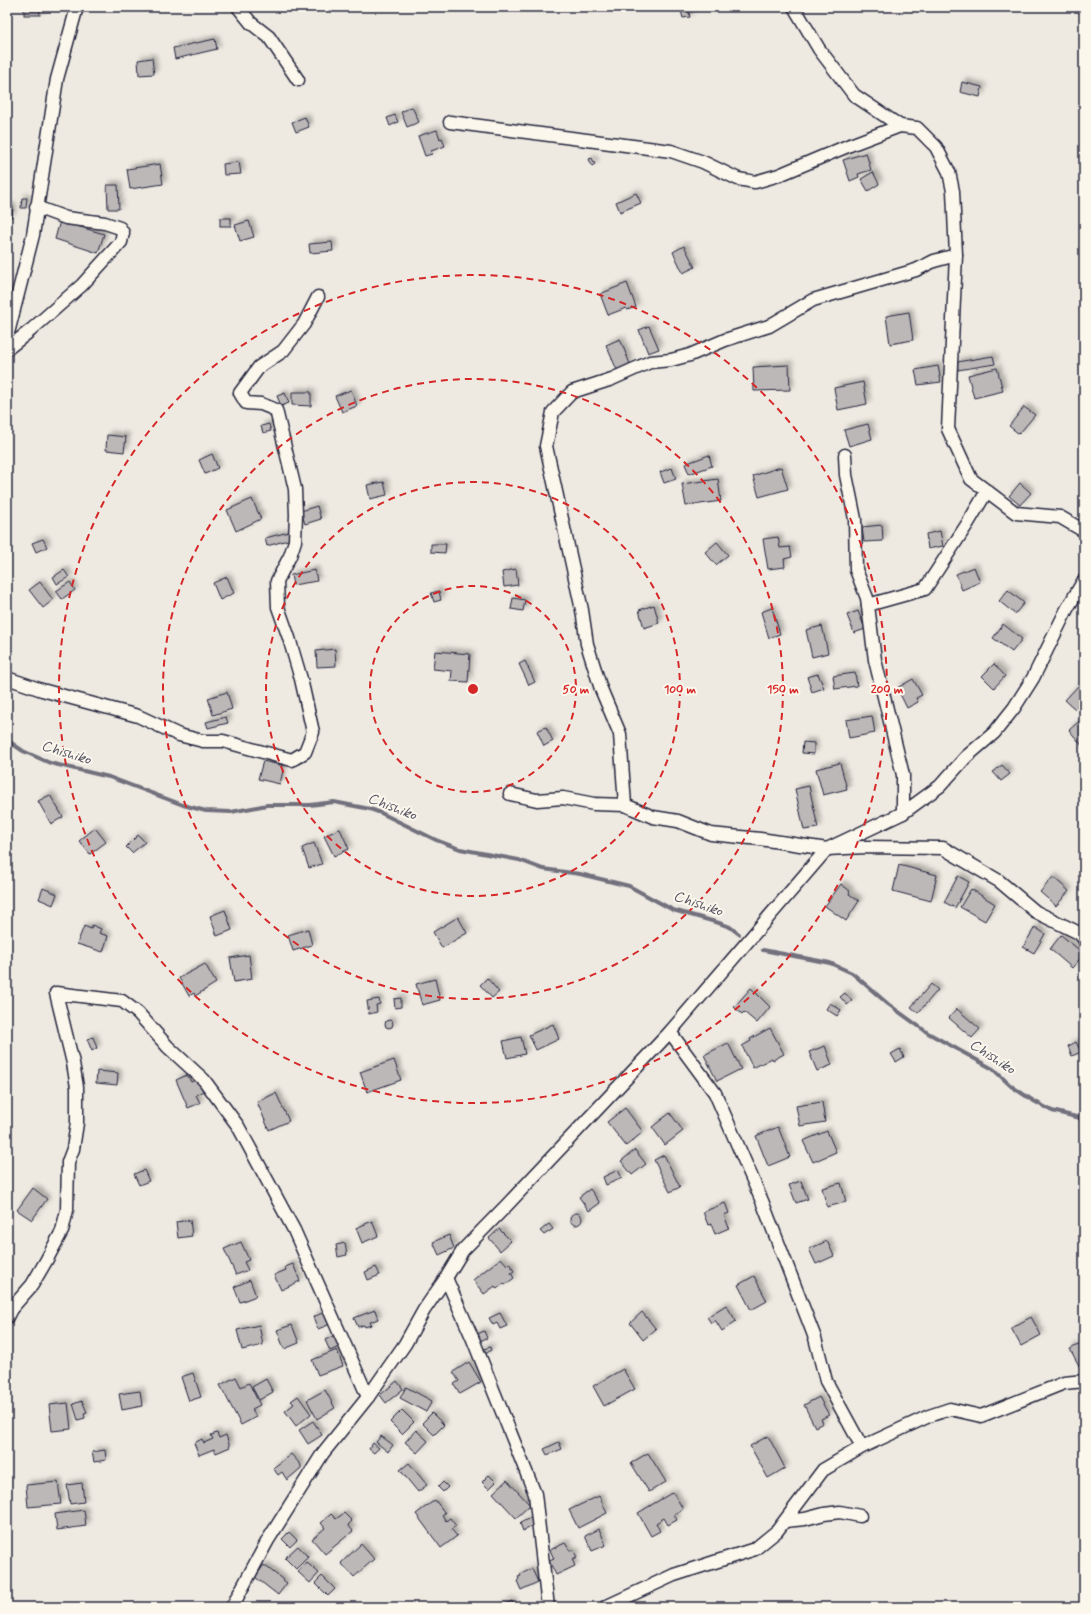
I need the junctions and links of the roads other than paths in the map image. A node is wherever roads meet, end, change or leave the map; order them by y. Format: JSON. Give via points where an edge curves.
{"nodes":[{"id":1,"x":77,"y":7,"type":"edge"},
{"id":2,"x":238,"y":7,"type":"edge"},
{"id":3,"x":794,"y":7,"type":"edge"},
{"id":4,"x":298,"y":80,"type":"dead end"},
{"id":5,"x":450,"y":122,"type":"dead end"},
{"id":6,"x":900,"y":126,"type":"junction"},
{"id":7,"x":36,"y":207,"type":"junction"},
{"id":8,"x":956,"y":254,"type":"junction"},
{"id":9,"x":318,"y":297,"type":"dead end"},
{"id":10,"x":7,"y":337,"type":"edge"},
{"id":11,"x":7,"y":349,"type":"edge"},
{"id":12,"x":845,"y":454,"type":"dead end"},
{"id":13,"x":987,"y":491,"type":"junction"},
{"id":14,"x":1084,"y":531,"type":"edge"},
{"id":15,"x":1084,"y":580,"type":"edge"},
{"id":16,"x":868,"y":605,"type":"junction"},
{"id":17,"x":7,"y":678,"type":"edge"},
{"id":18,"x":510,"y":794,"type":"dead end"},
{"id":19,"x":625,"y":805,"type":"junction"},
{"id":20,"x":903,"y":813,"type":"junction"},
{"id":21,"x":827,"y":849,"type":"junction"},
{"id":22,"x":1084,"y":939,"type":"edge"},
{"id":23,"x":670,"y":1032,"type":"junction"},
{"id":24,"x":446,"y":1278,"type":"junction"},
{"id":25,"x":7,"y":1317,"type":"edge"},
{"id":26,"x":1084,"y":1381,"type":"edge"},
{"id":27,"x":368,"y":1397,"type":"junction"},
{"id":28,"x":862,"y":1447,"type":"junction"},
{"id":29,"x":860,"y":1516,"type":"dead end"},
{"id":30,"x":785,"y":1520,"type":"junction"},
{"id":31,"x":611,"y":1606,"type":"edge"},
{"id":32,"x":232,"y":1607,"type":"edge"},
{"id":33,"x":548,"y":1607,"type":"edge"}],
"edges":[{"from":1,"to":7,"type":"street","via":[[57,79]]},
{"from":2,"to":4,"type":"street","via":[[251,23],[269,37]]},
{"from":3,"to":6,"type":"street","via":[[819,49],[854,95]]},
{"from":5,"to":6,"type":"street","via":[[671,151],[704,162],[738,179],[755,182],[779,175]]},
{"from":6,"to":8,"type":"street","via":[[917,128],[936,147],[949,172],[953,192]]},
{"from":7,"to":10,"type":"street","via":[[33,234]]},
{"from":7,"to":11,"type":"street","via":[[66,218],[120,228],[123,233],[121,242],[82,285]]},
{"from":8,"to":13,"type":"street","via":[[948,429],[971,479]]},
{"from":8,"to":19,"type":"street","via":[[916,270],[813,300],[769,326],[725,340],[690,355],[650,362],[612,379],[572,392],[553,412],[546,446],[582,610],[586,644],[620,734]]},
{"from":9,"to":17,"type":"street","via":[[304,324],[282,351],[259,367],[240,393],[246,403],[261,404],[276,410],[295,490],[295,541],[278,581],[278,608],[301,679],[313,732],[305,752],[292,760],[223,741],[203,741],[179,735],[138,716]]},
{"from":12,"to":16,"type":"street","via":[[846,475],[856,519],[856,570]]},
{"from":13,"to":14,"type":"street","via":[[1016,513],[1060,517]]},
{"from":13,"to":16,"type":"street","via":[[925,589]]},
{"from":15,"to":20,"type":"street","via":[[1033,678],[1014,708],[994,733],[966,757],[940,786]]},
{"from":16,"to":20,"type":"street","via":[[875,660],[903,775]]},
{"from":18,"to":19,"type":"street","via":[[537,800],[563,798],[594,804]]},
{"from":19,"to":21,"type":"street","via":[[653,817],[678,822],[711,834]]},
{"from":20,"to":21,"type":"street"},
{"from":21,"to":22,"type":"street","via":[[943,848],[999,881],[1036,912],[1079,932]]},
{"from":21,"to":23,"type":"street"},
{"from":23,"to":24,"type":"street","via":[[463,1250]]},
{"from":23,"to":28,"type":"street","via":[[715,1093],[762,1201],[815,1338],[826,1381]]},
{"from":24,"to":27,"type":"street"},
{"from":24,"to":33,"type":"street","via":[[535,1494]]},
{"from":25,"to":27,"type":"street","via":[[32,1285],[46,1261],[62,1231],[67,1210],[68,1162],[77,1123],[77,1087],[74,1064],[56,993],[122,1001],[138,1013],[168,1047],[204,1080],[238,1126],[294,1230]]},
{"from":26,"to":28,"type":"street","via":[[1064,1383],[981,1416],[950,1409]]},
{"from":27,"to":32,"type":"street","via":[[323,1453],[268,1540]]},
{"from":28,"to":30,"type":"street","via":[[823,1470]]},
{"from":29,"to":30,"type":"street","via":[[840,1512]]},
{"from":30,"to":31,"type":"street","via":[[777,1531],[755,1549],[674,1575]]}]}
